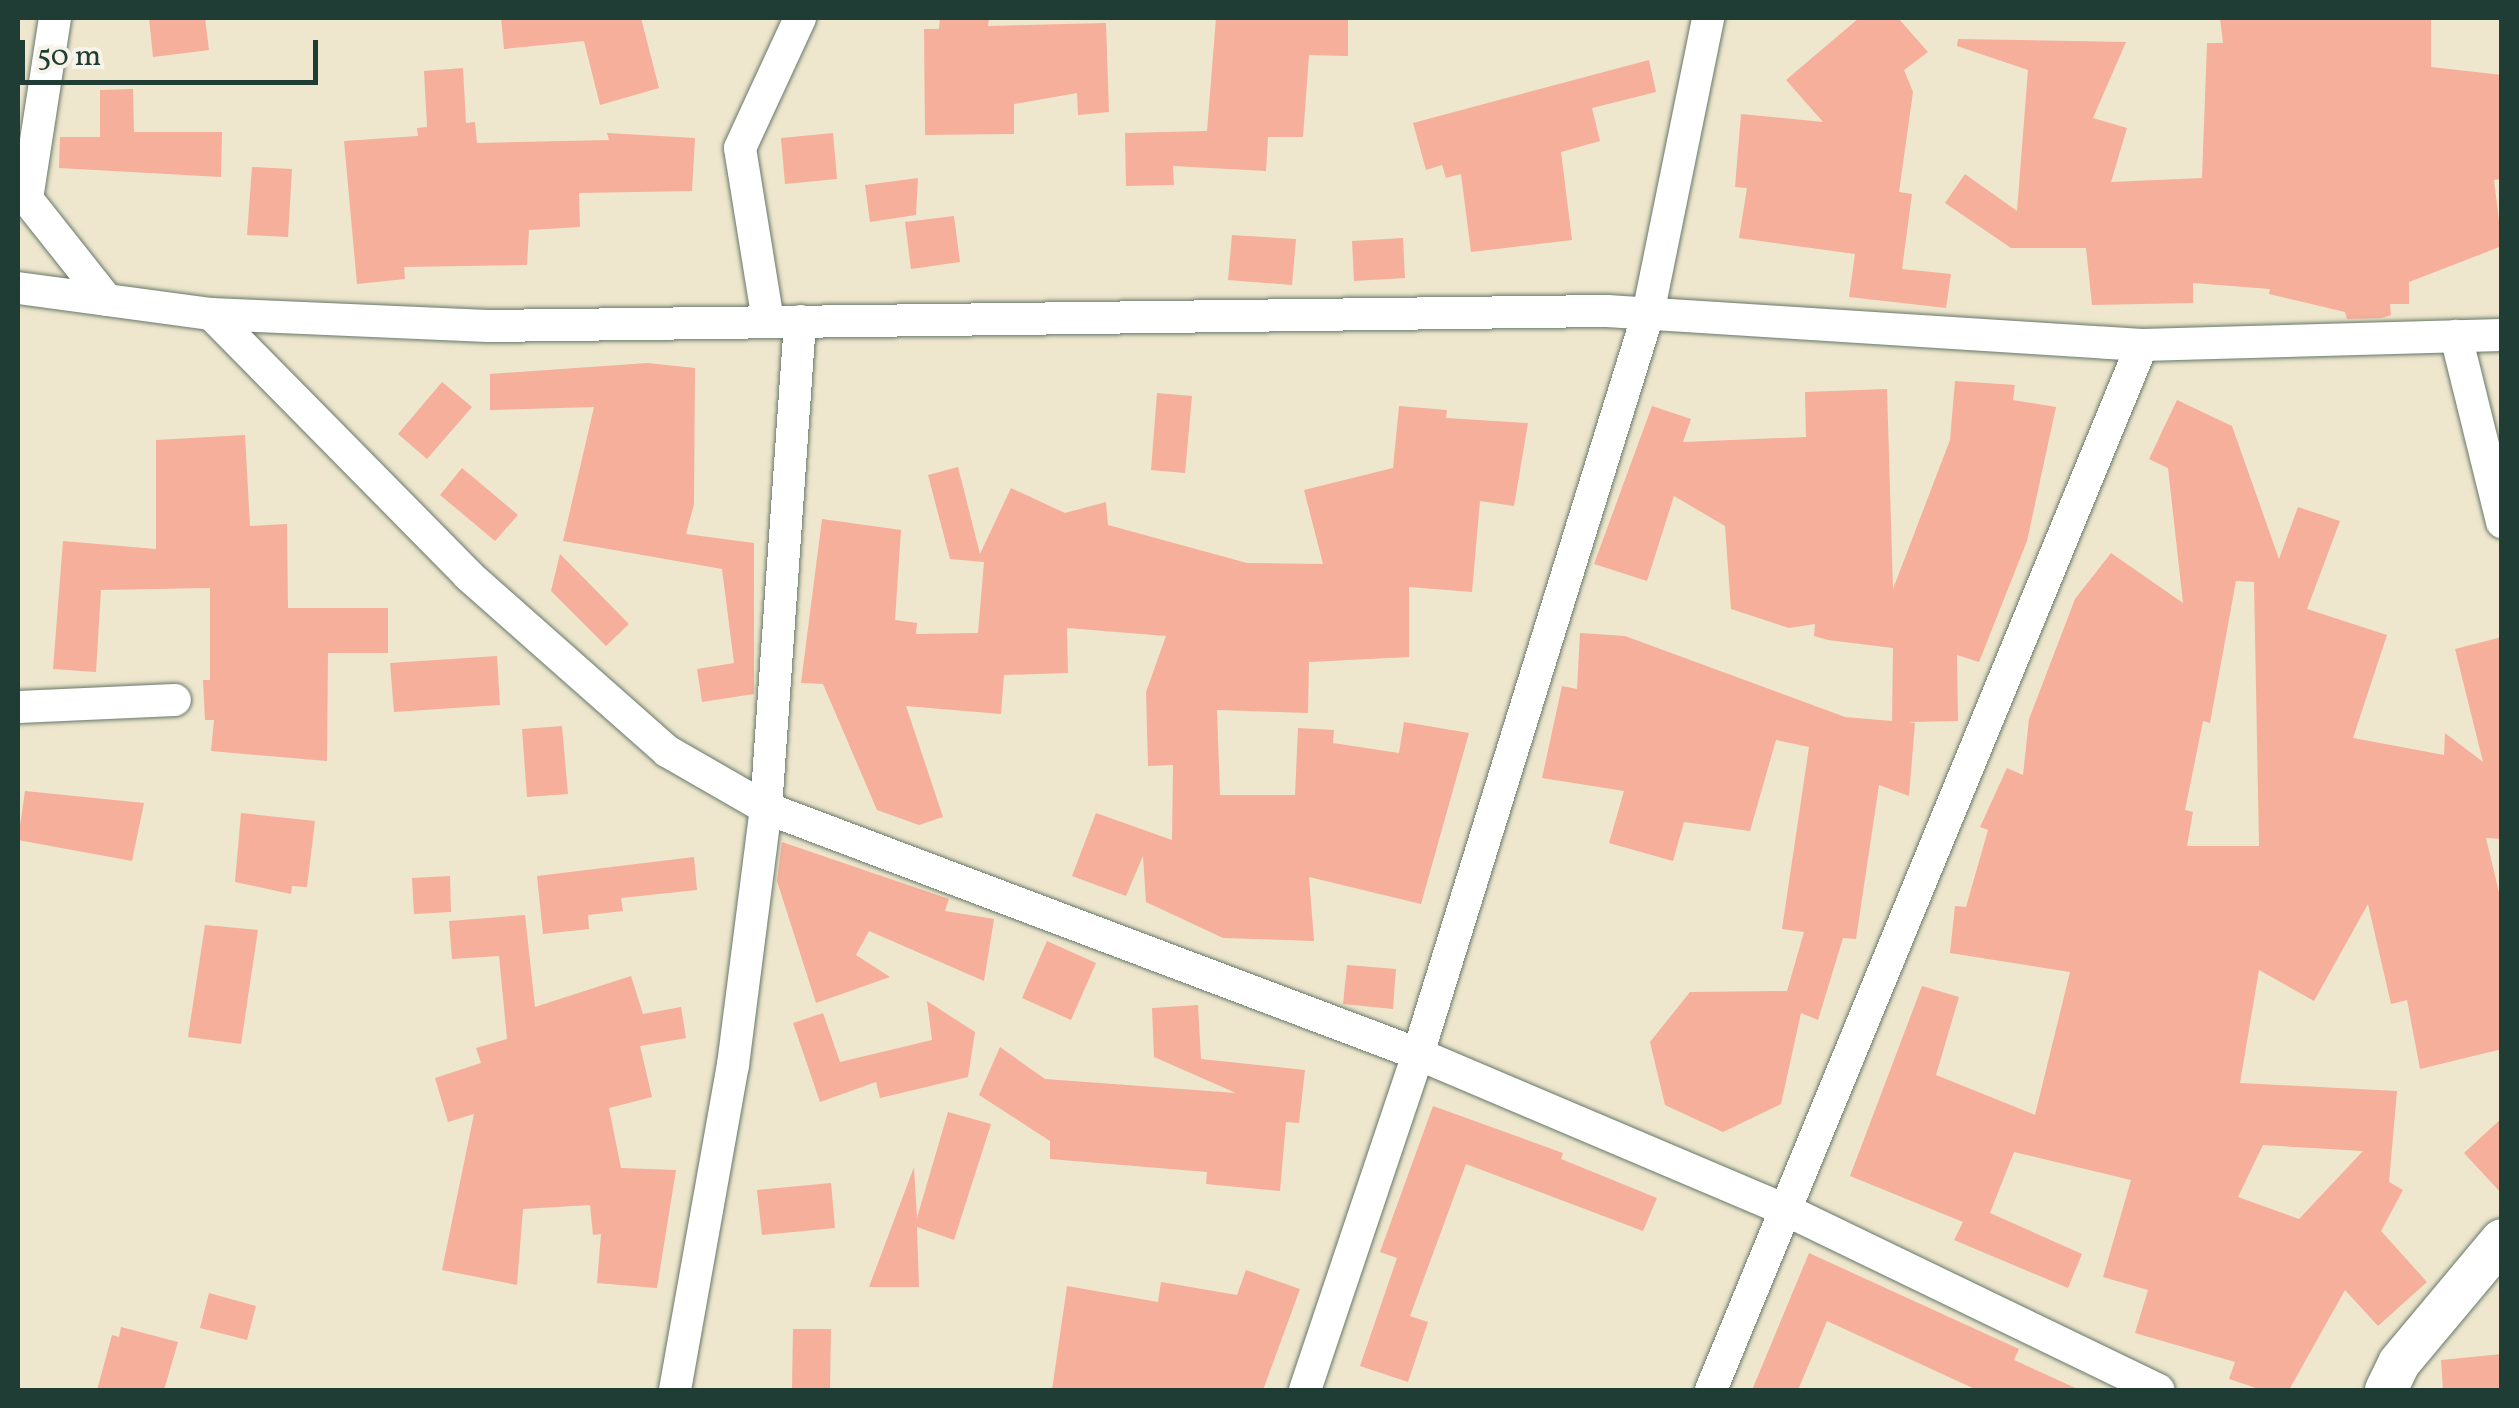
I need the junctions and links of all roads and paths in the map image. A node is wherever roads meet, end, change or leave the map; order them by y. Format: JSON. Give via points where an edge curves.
{"nodes":[{"id":1,"x":55,"y":18,"type":"edge"},
{"id":2,"x":800,"y":18,"type":"edge"},
{"id":3,"x":1708,"y":18,"type":"edge"},
{"id":4,"x":22,"y":203,"type":"edge"},
{"id":5,"x":18,"y":288,"type":"edge"},
{"id":6,"x":107,"y":300,"type":"junction"},
{"id":7,"x":211,"y":314,"type":"junction"},
{"id":8,"x":1648,"y":314,"type":"junction"},
{"id":9,"x":784,"y":321,"type":"junction"},
{"id":10,"x":2502,"y":334,"type":"edge"},
{"id":11,"x":2456,"y":336,"type":"junction"},
{"id":12,"x":2142,"y":345,"type":"junction"},
{"id":13,"x":2502,"y":522,"type":"edge"},
{"id":14,"x":175,"y":700,"type":"dead end"},
{"id":15,"x":18,"y":706,"type":"edge"},
{"id":16,"x":766,"y":808,"type":"junction"},
{"id":17,"x":1418,"y":1054,"type":"junction"},
{"id":18,"x":1784,"y":1209,"type":"junction"},
{"id":19,"x":2502,"y":1240,"type":"edge"},
{"id":20,"x":676,"y":1390,"type":"edge"},
{"id":21,"x":1305,"y":1390,"type":"edge"},
{"id":22,"x":1712,"y":1390,"type":"edge"},
{"id":23,"x":2159,"y":1390,"type":"edge"},
{"id":24,"x":2386,"y":1390,"type":"edge"}],
"edges":[{"from":1,"to":4,"type":"street"},
{"from":2,"to":9,"type":"street","via":[[740,148]]},
{"from":3,"to":8,"type":"street"},
{"from":4,"to":6,"type":"street"},
{"from":5,"to":6,"type":"street"},
{"from":6,"to":7,"type":"street"},
{"from":7,"to":9,"type":"street","via":[[488,326]]},
{"from":7,"to":16,"type":"street","via":[[482,588],[666,752]]},
{"from":8,"to":9,"type":"street"},
{"from":8,"to":12,"type":"street"},
{"from":8,"to":17,"type":"street"},
{"from":9,"to":16,"type":"street"},
{"from":10,"to":11,"type":"street"},
{"from":11,"to":12,"type":"street"},
{"from":11,"to":13,"type":"street"},
{"from":12,"to":18,"type":"street"},
{"from":14,"to":15,"type":"street"},
{"from":16,"to":17,"type":"street"},
{"from":16,"to":20,"type":"street","via":[[733,1065]]},
{"from":17,"to":18,"type":"street"},
{"from":17,"to":21,"type":"street"},
{"from":18,"to":22,"type":"street"},
{"from":18,"to":23,"type":"street"},
{"from":19,"to":24,"type":"street","via":[[2399,1364]]}]}
